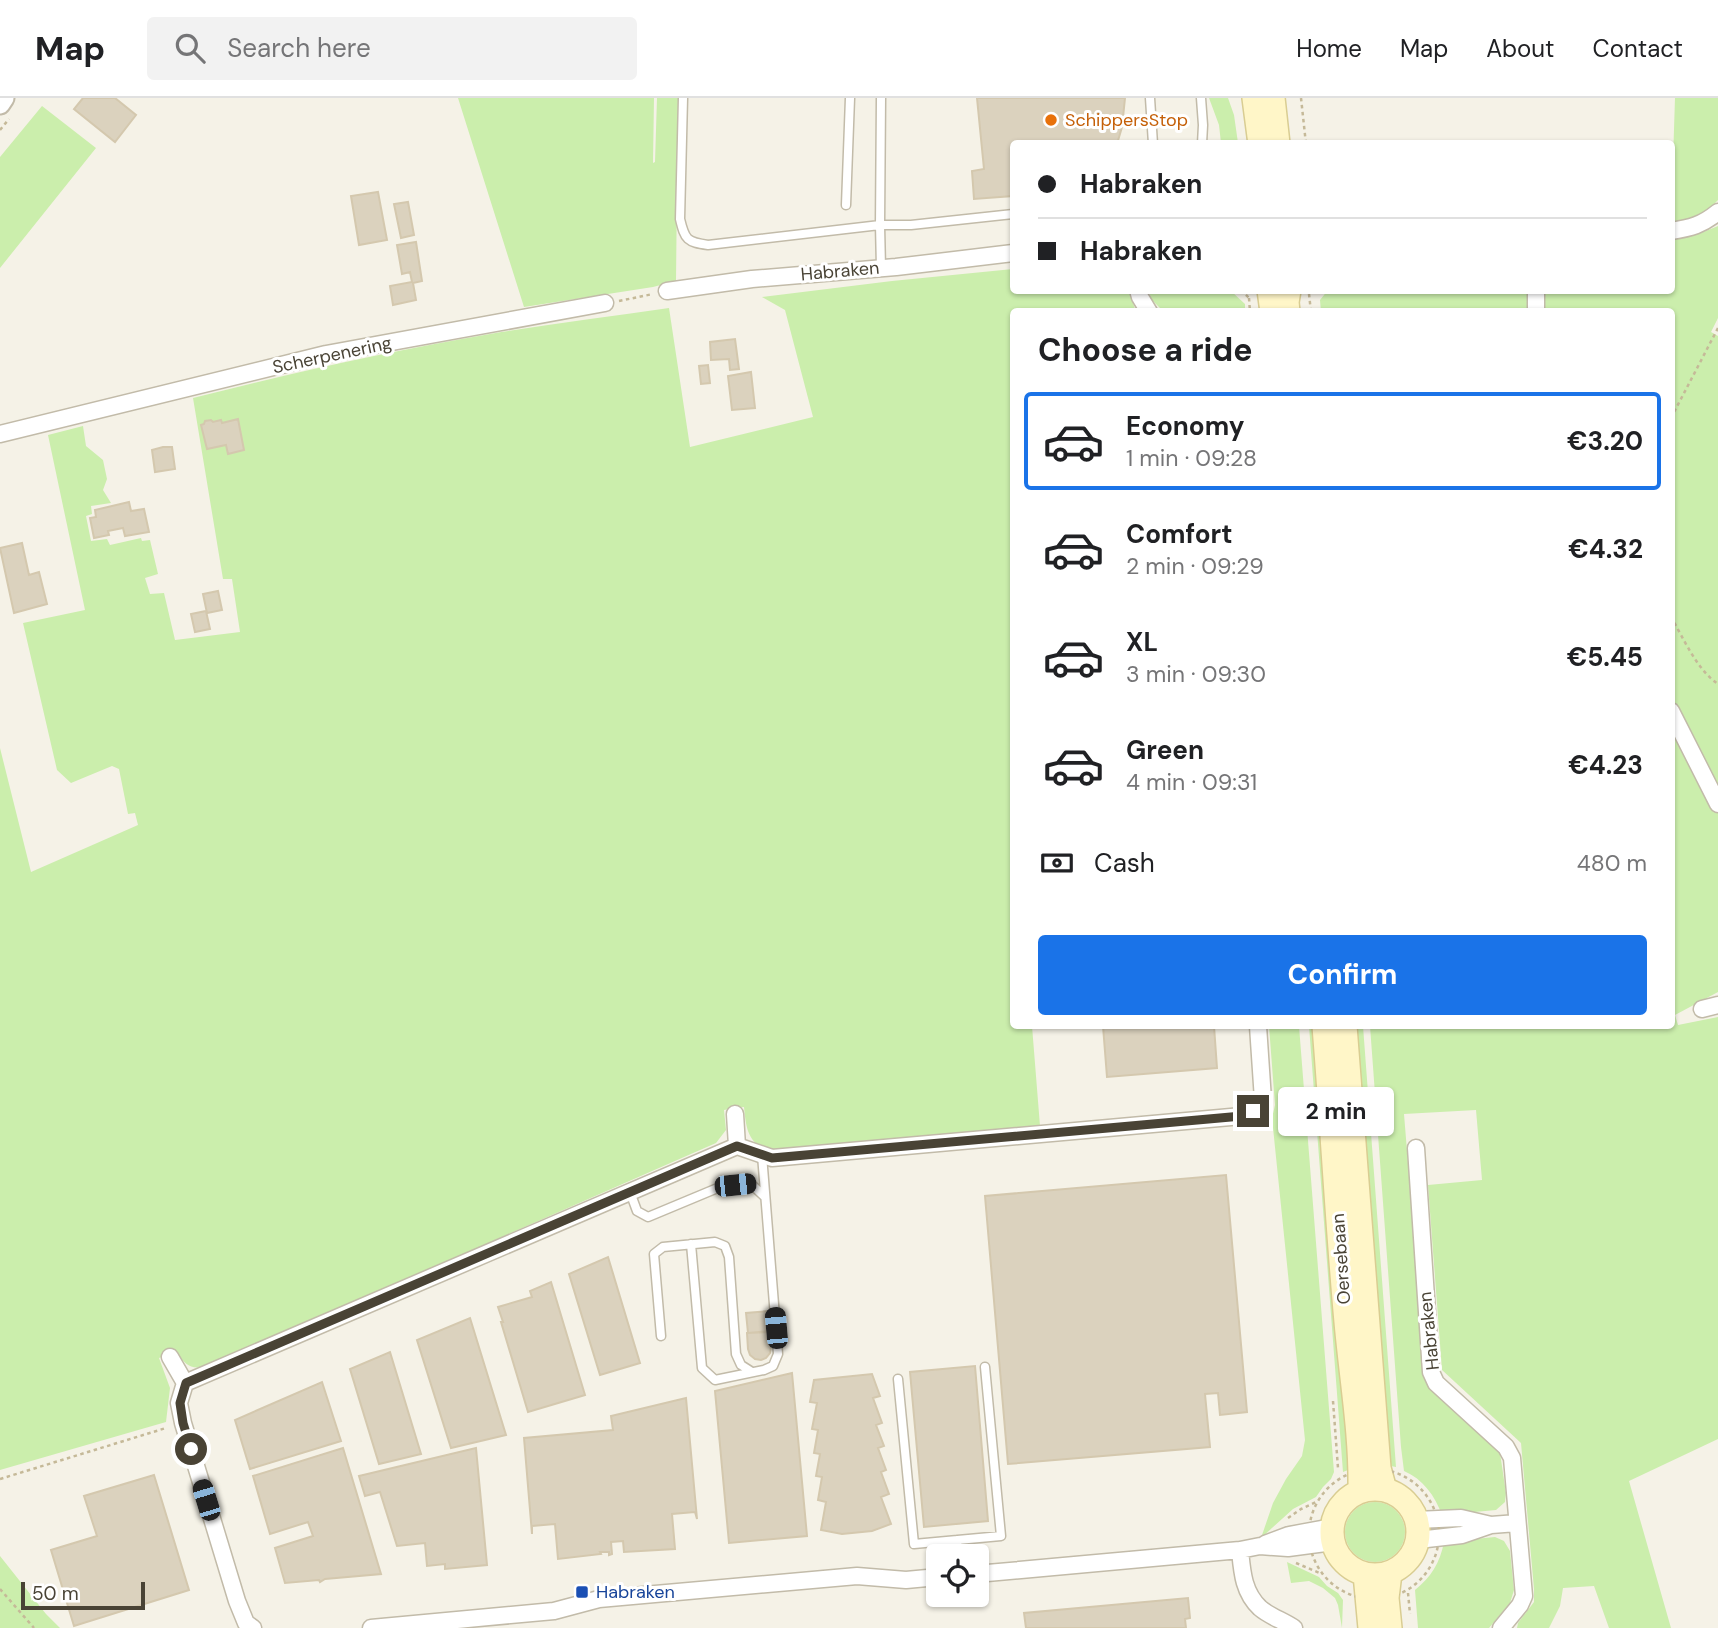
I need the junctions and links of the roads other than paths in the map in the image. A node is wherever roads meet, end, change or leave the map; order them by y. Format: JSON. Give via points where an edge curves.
{"nodes":[{"id":1,"x":4,"y":98,"type":"edge"},
{"id":2,"x":683,"y":98,"type":"edge"},
{"id":3,"x":850,"y":98,"type":"edge"},
{"id":4,"x":881,"y":98,"type":"edge"},
{"id":5,"x":1150,"y":98,"type":"edge"},
{"id":6,"x":1201,"y":98,"type":"edge"},
{"id":7,"x":1254,"y":98,"type":"edge"},
{"id":8,"x":1273,"y":98,"type":"edge"},
{"id":9,"x":0,"y":104,"type":"edge"},
{"id":10,"x":1153,"y":140,"type":"edge"},
{"id":11,"x":1202,"y":140,"type":"edge"},
{"id":12,"x":1259,"y":140,"type":"edge"},
{"id":13,"x":1278,"y":140,"type":"edge"},
{"id":14,"x":846,"y":205,"type":"dead end"},
{"id":15,"x":1718,"y":212,"type":"edge"},
{"id":16,"x":1010,"y":215,"type":"edge"},
{"id":17,"x":880,"y":225,"type":"junction"},
{"id":18,"x":1675,"y":230,"type":"edge"},
{"id":19,"x":1010,"y":253,"type":"edge"},
{"id":20,"x":881,"y":268,"type":"junction"},
{"id":21,"x":667,"y":291,"type":"road end"},
{"id":22,"x":1297,"y":294,"type":"edge"},
{"id":23,"x":605,"y":303,"type":"road end"},
{"id":24,"x":1288,"y":308,"type":"edge"},
{"id":25,"x":0,"y":434,"type":"edge"},
{"id":26,"x":1675,"y":719,"type":"edge"},
{"id":27,"x":1718,"y":804,"type":"edge"},
{"id":28,"x":1258,"y":1029,"type":"edge"},
{"id":29,"x":1324,"y":1029,"type":"edge"},
{"id":30,"x":1345,"y":1029,"type":"edge"},
{"id":31,"x":735,"y":1114,"type":"dead end"},
{"id":32,"x":737,"y":1146,"type":"junction"},
{"id":33,"x":1416,"y":1148,"type":"dead end"},
{"id":34,"x":762,"y":1154,"type":"junction"},
{"id":35,"x":630,"y":1191,"type":"junction"},
{"id":36,"x":765,"y":1197,"type":"junction"},
{"id":37,"x":691,"y":1244,"type":"junction"},
{"id":38,"x":661,"y":1336,"type":"dead end"},
{"id":39,"x":170,"y":1357,"type":"dead end"},
{"id":40,"x":985,"y":1367,"type":"dead end"},
{"id":41,"x":752,"y":1372,"type":"junction"},
{"id":42,"x":898,"y":1379,"type":"dead end"},
{"id":43,"x":186,"y":1383,"type":"junction"},
{"id":44,"x":1371,"y":1480,"type":"junction"},
{"id":45,"x":1517,"y":1523,"type":"junction"},
{"id":46,"x":1428,"y":1529,"type":"junction"},
{"id":47,"x":1332,"y":1535,"type":"junction"},
{"id":48,"x":957,"y":1540,"type":"junction"},
{"id":49,"x":957,"y":1544,"type":"edge"},
{"id":50,"x":1240,"y":1550,"type":"junction"},
{"id":51,"x":989,"y":1573,"type":"edge"},
{"id":52,"x":1390,"y":1573,"type":"junction"},
{"id":53,"x":1365,"y":1574,"type":"junction"},
{"id":54,"x":926,"y":1578,"type":"edge"},
{"id":55,"x":1388,"y":1595,"type":"junction"},
{"id":56,"x":253,"y":1628,"type":"edge"},
{"id":57,"x":370,"y":1628,"type":"edge"},
{"id":58,"x":1294,"y":1628,"type":"edge"},
{"id":59,"x":1370,"y":1628,"type":"edge"},
{"id":60,"x":1390,"y":1628,"type":"edge"},
{"id":61,"x":1501,"y":1628,"type":"edge"}],
"edges":[{"from":1,"to":9,"type":"street"},
{"from":2,"to":17,"type":"lane","via":[[680,219],[691,243],[708,245]]},
{"from":3,"to":14,"type":"lane"},
{"from":4,"to":17,"type":"lane"},
{"from":5,"to":10,"type":"lane"},
{"from":6,"to":11,"type":"lane"},
{"from":7,"to":12,"type":"main road"},
{"from":8,"to":13,"type":"main road"},
{"from":15,"to":18,"type":"street","via":[[1690,229]]},
{"from":16,"to":17,"type":"lane"},
{"from":17,"to":20,"type":"lane"},
{"from":19,"to":20,"type":"street","name":"Habraken"},
{"from":20,"to":21,"type":"street","name":"Habraken"},
{"from":22,"to":24,"type":"main road","via":[[1287,302]]},
{"from":23,"to":25,"type":"street","name":"Scherpenering","via":[[326,354]]},
{"from":26,"to":27,"type":"street"},
{"from":28,"to":34,"type":"street","via":[[1263,1100],[1242,1116],[772,1158]]},
{"from":29,"to":44,"type":"main road","name":"Oersebaan","via":[[1346,1323],[1356,1413]]},
{"from":30,"to":44,"type":"main road","name":"Oersebaan"},
{"from":31,"to":32,"type":"street"},
{"from":32,"to":34,"type":"street"},
{"from":32,"to":35,"type":"street"},
{"from":33,"to":45,"type":"street","name":"Habraken","via":[[1431,1371],[1436,1383],[1506,1447],[1512,1458]]},
{"from":34,"to":36,"type":"lane"},
{"from":35,"to":36,"type":"lane","via":[[637,1211],[648,1217],[720,1187],[750,1183]]},
{"from":35,"to":43,"type":"street"},
{"from":36,"to":41,"type":"lane","via":[[778,1354],[772,1366]]},
{"from":37,"to":38,"type":"lane","via":[[663,1247],[654,1254]]},
{"from":37,"to":41,"type":"lane","via":[[725,1246],[736,1354],[741,1365]]},
{"from":37,"to":41,"type":"lane","via":[[702,1368],[715,1380]]},
{"from":39,"to":43,"type":"street"},
{"from":40,"to":48,"type":"lane","via":[[1001,1536]]},
{"from":42,"to":48,"type":"lane","via":[[914,1544]]},
{"from":43,"to":56,"type":"street","via":[[180,1403],[183,1423],[237,1601]]},
{"from":44,"to":46,"type":"main road","via":[[1404,1500]]},
{"from":44,"to":47,"type":"main road","via":[[1340,1505]]},
{"from":45,"to":46,"type":"street","via":[[1491,1525],[1461,1518]]},
{"from":45,"to":61,"type":"street","name":"Habraken","via":[[1524,1596]]},
{"from":46,"to":52,"type":"main road","via":[[1403,1566]]},
{"from":47,"to":50,"type":"street","via":[[1309,1538],[1288,1548]]},
{"from":47,"to":53,"type":"main road","via":[[1339,1556],[1350,1568]]},
{"from":48,"to":49,"type":"lane"},
{"from":50,"to":51,"type":"street"},
{"from":50,"to":58,"type":"street","via":[[1247,1591],[1260,1608]]},
{"from":52,"to":53,"type":"main road"},
{"from":52,"to":55,"type":"main road"},
{"from":53,"to":55,"type":"main road"},
{"from":54,"to":57,"type":"street","via":[[857,1576],[599,1599],[554,1611]]},
{"from":55,"to":59,"type":"main road"},
{"from":55,"to":60,"type":"main road"}]}
